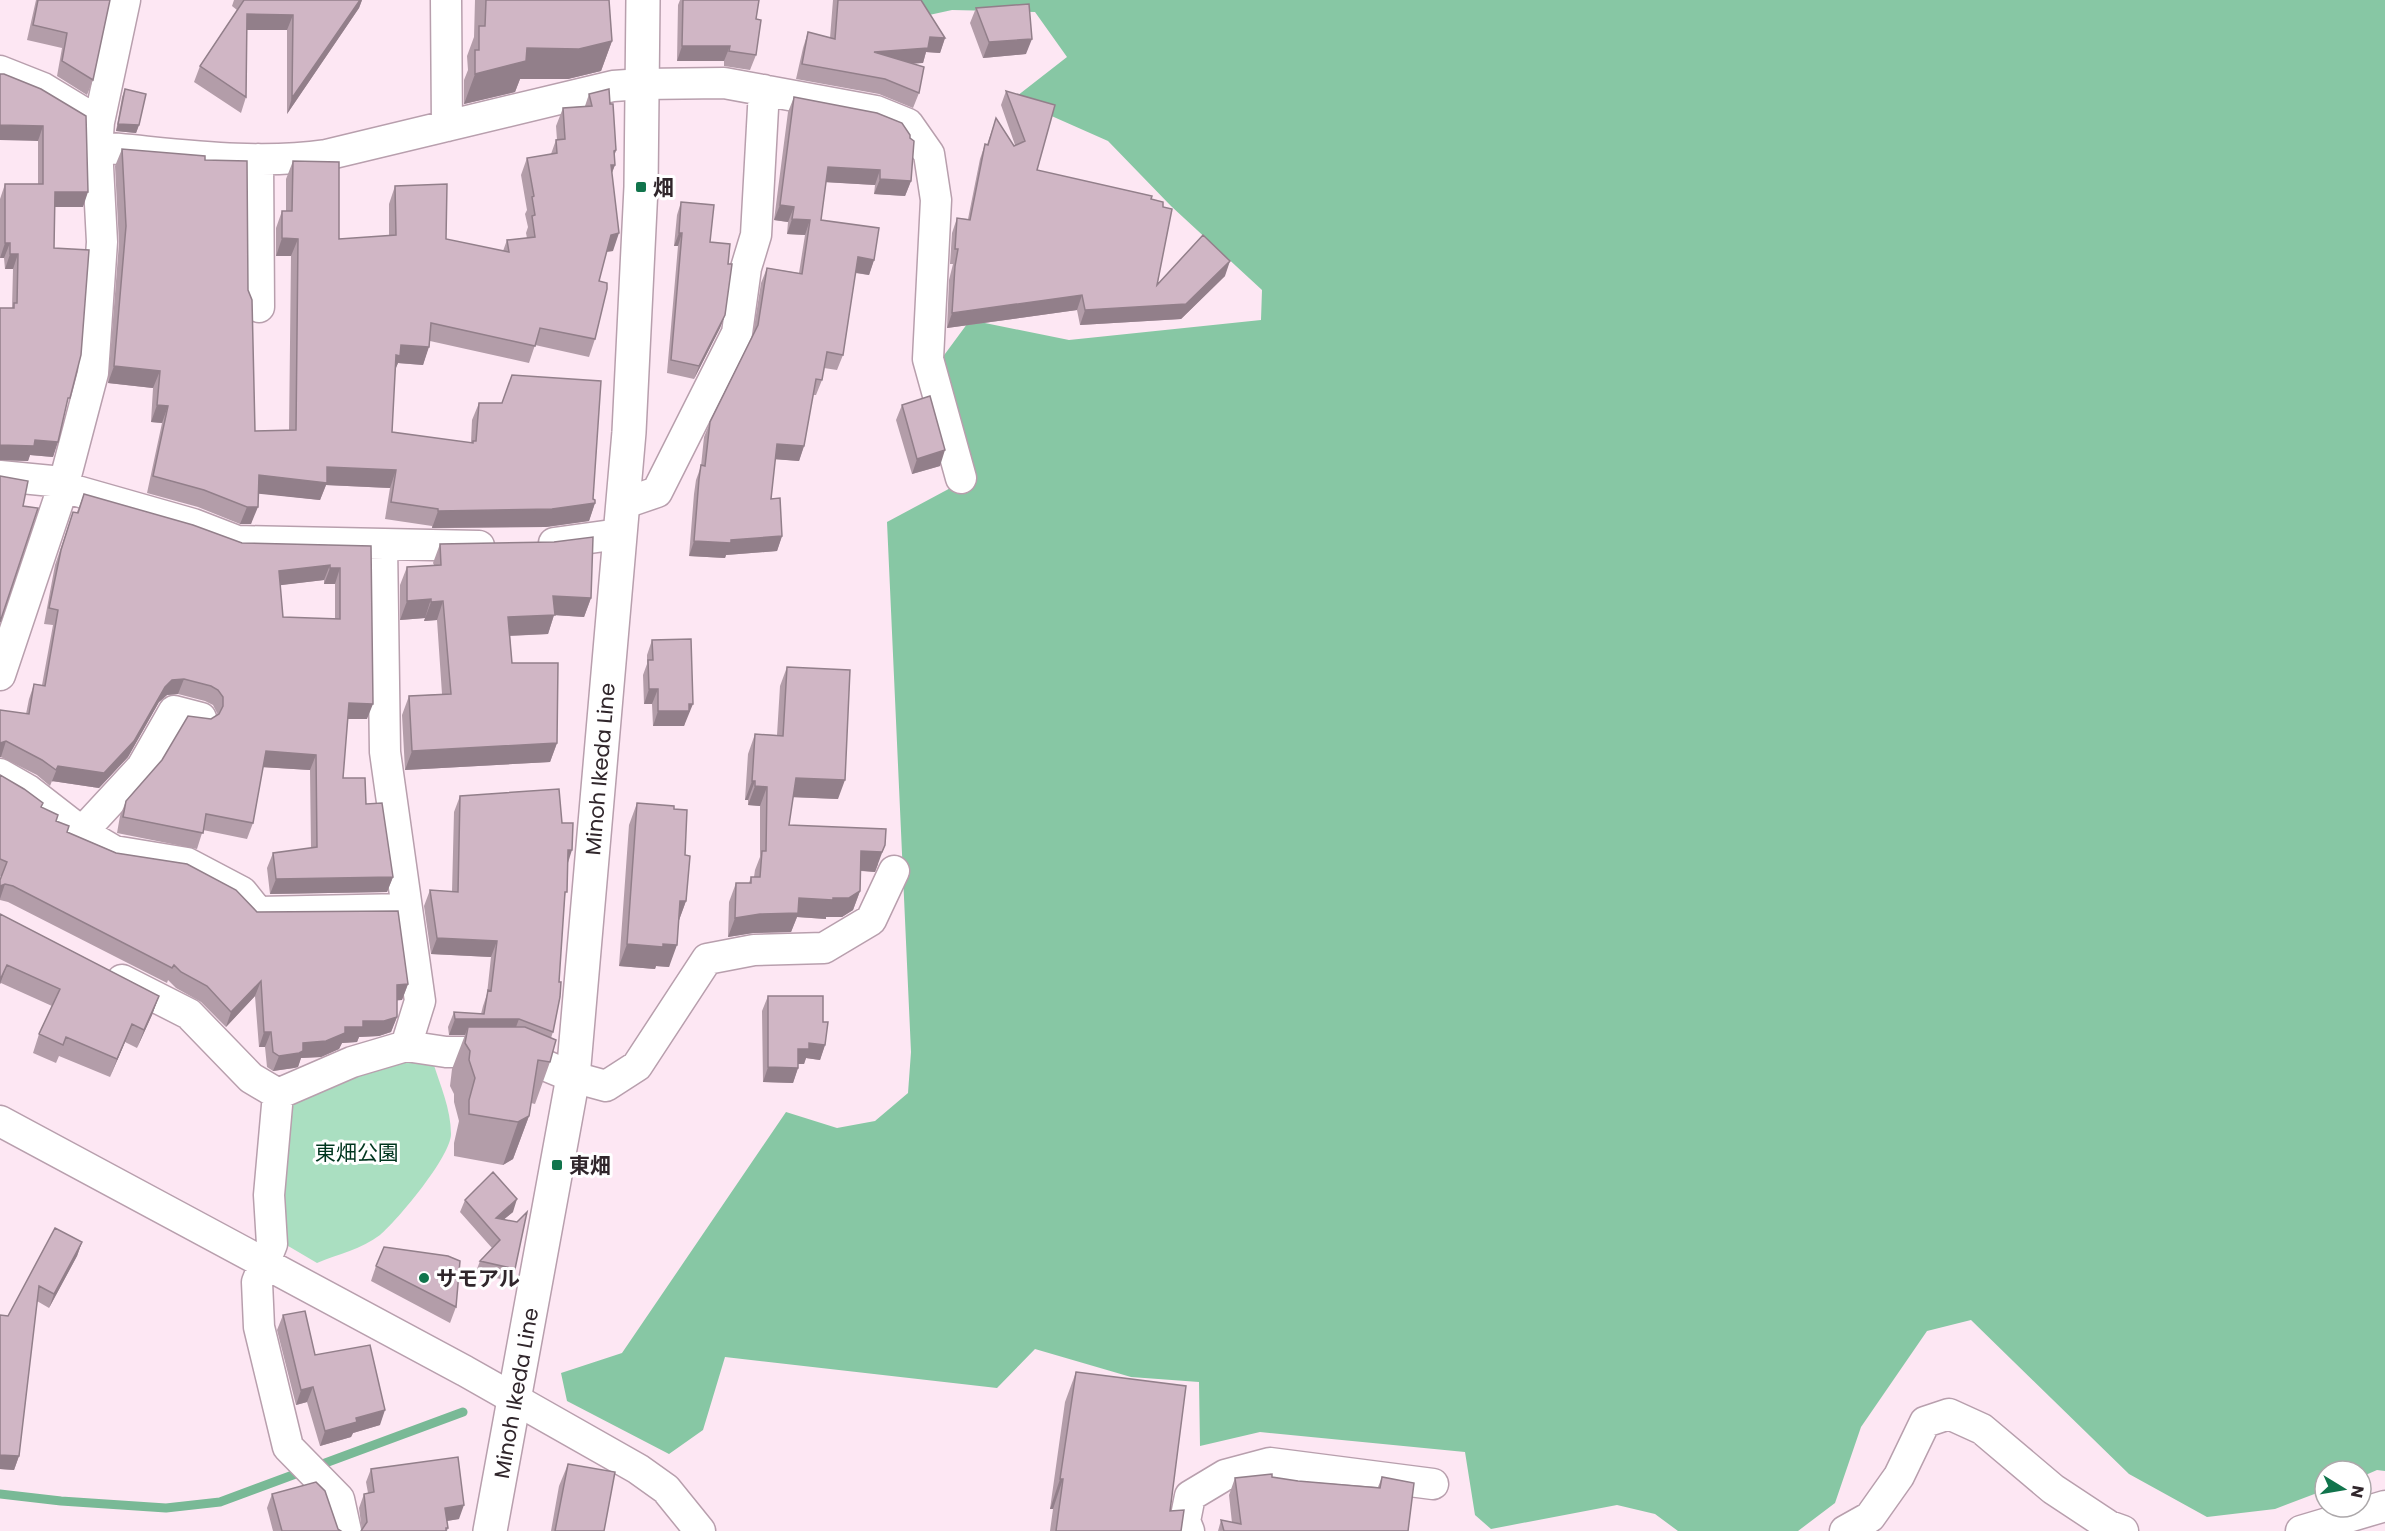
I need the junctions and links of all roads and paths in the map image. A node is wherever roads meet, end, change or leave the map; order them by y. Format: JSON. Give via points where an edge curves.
{"nodes":[{"id":1,"x":125,"y":0,"type":"edge"},
{"id":2,"x":446,"y":0,"type":"edge"},
{"id":3,"x":643,"y":0,"type":"edge"},
{"id":4,"x":0,"y":71,"type":"edge"},
{"id":5,"x":642,"y":84,"type":"junction"},
{"id":6,"x":764,"y":90,"type":"junction"},
{"id":7,"x":447,"y":126,"type":"junction"},
{"id":8,"x":98,"y":134,"type":"junction"},
{"id":9,"x":258,"y":159,"type":"junction"},
{"id":10,"x":259,"y":307,"type":"dead end"},
{"id":11,"x":0,"y":476,"type":"edge"},
{"id":12,"x":961,"y":478,"type":"dead end"},
{"id":13,"x":63,"y":487,"type":"junction"},
{"id":14,"x":621,"y":519,"type":"junction"},
{"id":15,"x":382,"y":544,"type":"junction"},
{"id":16,"x":0,"y":675,"type":"edge"},
{"id":17,"x":201,"y":718,"type":"edge"},
{"id":18,"x":0,"y":774,"type":"edge"},
{"id":19,"x":82,"y":832,"type":"junction"},
{"id":20,"x":894,"y":871,"type":"dead end"},
{"id":21,"x":407,"y":909,"type":"junction"},
{"id":22,"x":94,"y":965,"type":"edge"},
{"id":23,"x":406,"y":1046,"type":"junction"},
{"id":24,"x":573,"y":1077,"type":"junction"},
{"id":25,"x":278,"y":1095,"type":"junction"},
{"id":26,"x":0,"y":1121,"type":"edge"},
{"id":27,"x":265,"y":1262,"type":"junction"},
{"id":28,"x":514,"y":1398,"type":"junction"},
{"id":29,"x":1433,"y":1484,"type":"dead end"},
{"id":30,"x":2385,"y":1506,"type":"edge"},
{"id":31,"x":346,"y":1531,"type":"edge"},
{"id":32,"x":490,"y":1531,"type":"edge"},
{"id":33,"x":700,"y":1531,"type":"edge"},
{"id":34,"x":1189,"y":1531,"type":"edge"},
{"id":35,"x":1845,"y":1531,"type":"edge"},
{"id":36,"x":2123,"y":1531,"type":"edge"},
{"id":37,"x":2301,"y":1531,"type":"edge"}],
"edges":[{"from":1,"to":8,"type":"street"},
{"from":2,"to":7,"type":"street"},
{"from":3,"to":5,"type":"main road","name":"Minoh Ikeda Line"},
{"from":4,"to":8,"type":"street","via":[[43,88]]},
{"from":5,"to":6,"type":"street","via":[[724,83]]},
{"from":5,"to":7,"type":"street","via":[[613,86]]},
{"from":5,"to":14,"type":"main road","name":"Minoh Ikeda Line","via":[[641,187]]},
{"from":6,"to":12,"type":"street","via":[[876,111],[908,124],[929,154],[936,200],[928,359]]},
{"from":6,"to":14,"type":"street","via":[[756,235],[746,268],[736,333],[657,492]]},
{"from":7,"to":9,"type":"street","via":[[326,155]]},
{"from":8,"to":9,"type":"street"},
{"from":8,"to":13,"type":"street","via":[[102,242],[93,373]]},
{"from":9,"to":10,"type":"street"},
{"from":11,"to":13,"type":"street","via":[[52,481]]},
{"from":13,"to":15,"type":"street","via":[[194,524],[237,541]]},
{"from":13,"to":16,"type":"street"},
{"from":14,"to":15,"type":"street","via":[[547,544]]},
{"from":14,"to":24,"type":"main road","name":"Minoh Ikeda Line"},
{"from":15,"to":21,"type":"street","via":[[385,752]]},
{"from":17,"to":19,"type":"street","via":[[174,711],[141,767]]},
{"from":18,"to":19,"type":"street","via":[[28,790]]},
{"from":19,"to":21,"type":"street","via":[[114,851],[188,863],[242,892],[258,912]]},
{"from":20,"to":24,"type":"street","via":[[871,920],[824,948],[754,950],[707,959],[637,1066],[606,1086]]},
{"from":21,"to":23,"type":"street","via":[[420,1001]]},
{"from":22,"to":25,"type":"street","via":[[189,1014],[251,1078]]},
{"from":23,"to":24,"type":"street","via":[[446,1052],[513,1052]]},
{"from":23,"to":25,"type":"street","via":[[352,1062]]},
{"from":24,"to":28,"type":"main road","name":"Minoh Ikeda Line"},
{"from":25,"to":27,"type":"street","via":[[269,1195],[272,1244]]},
{"from":26,"to":27,"type":"street"},
{"from":27,"to":28,"type":"street"},
{"from":27,"to":31,"type":"street","via":[[257,1282],[259,1328],[288,1447],[339,1499]]},
{"from":28,"to":32,"type":"main road","name":"Minoh Ikeda Line"},
{"from":28,"to":33,"type":"street","via":[[666,1489]]},
{"from":29,"to":34,"type":"street","via":[[1270,1463],[1225,1475],[1190,1496],[1185,1521]]},
{"from":30,"to":37,"type":"street"},
{"from":35,"to":36,"type":"street","via":[[1870,1517],[1899,1476],[1925,1422],[1949,1414],[1982,1429],[2053,1490]]}]}
